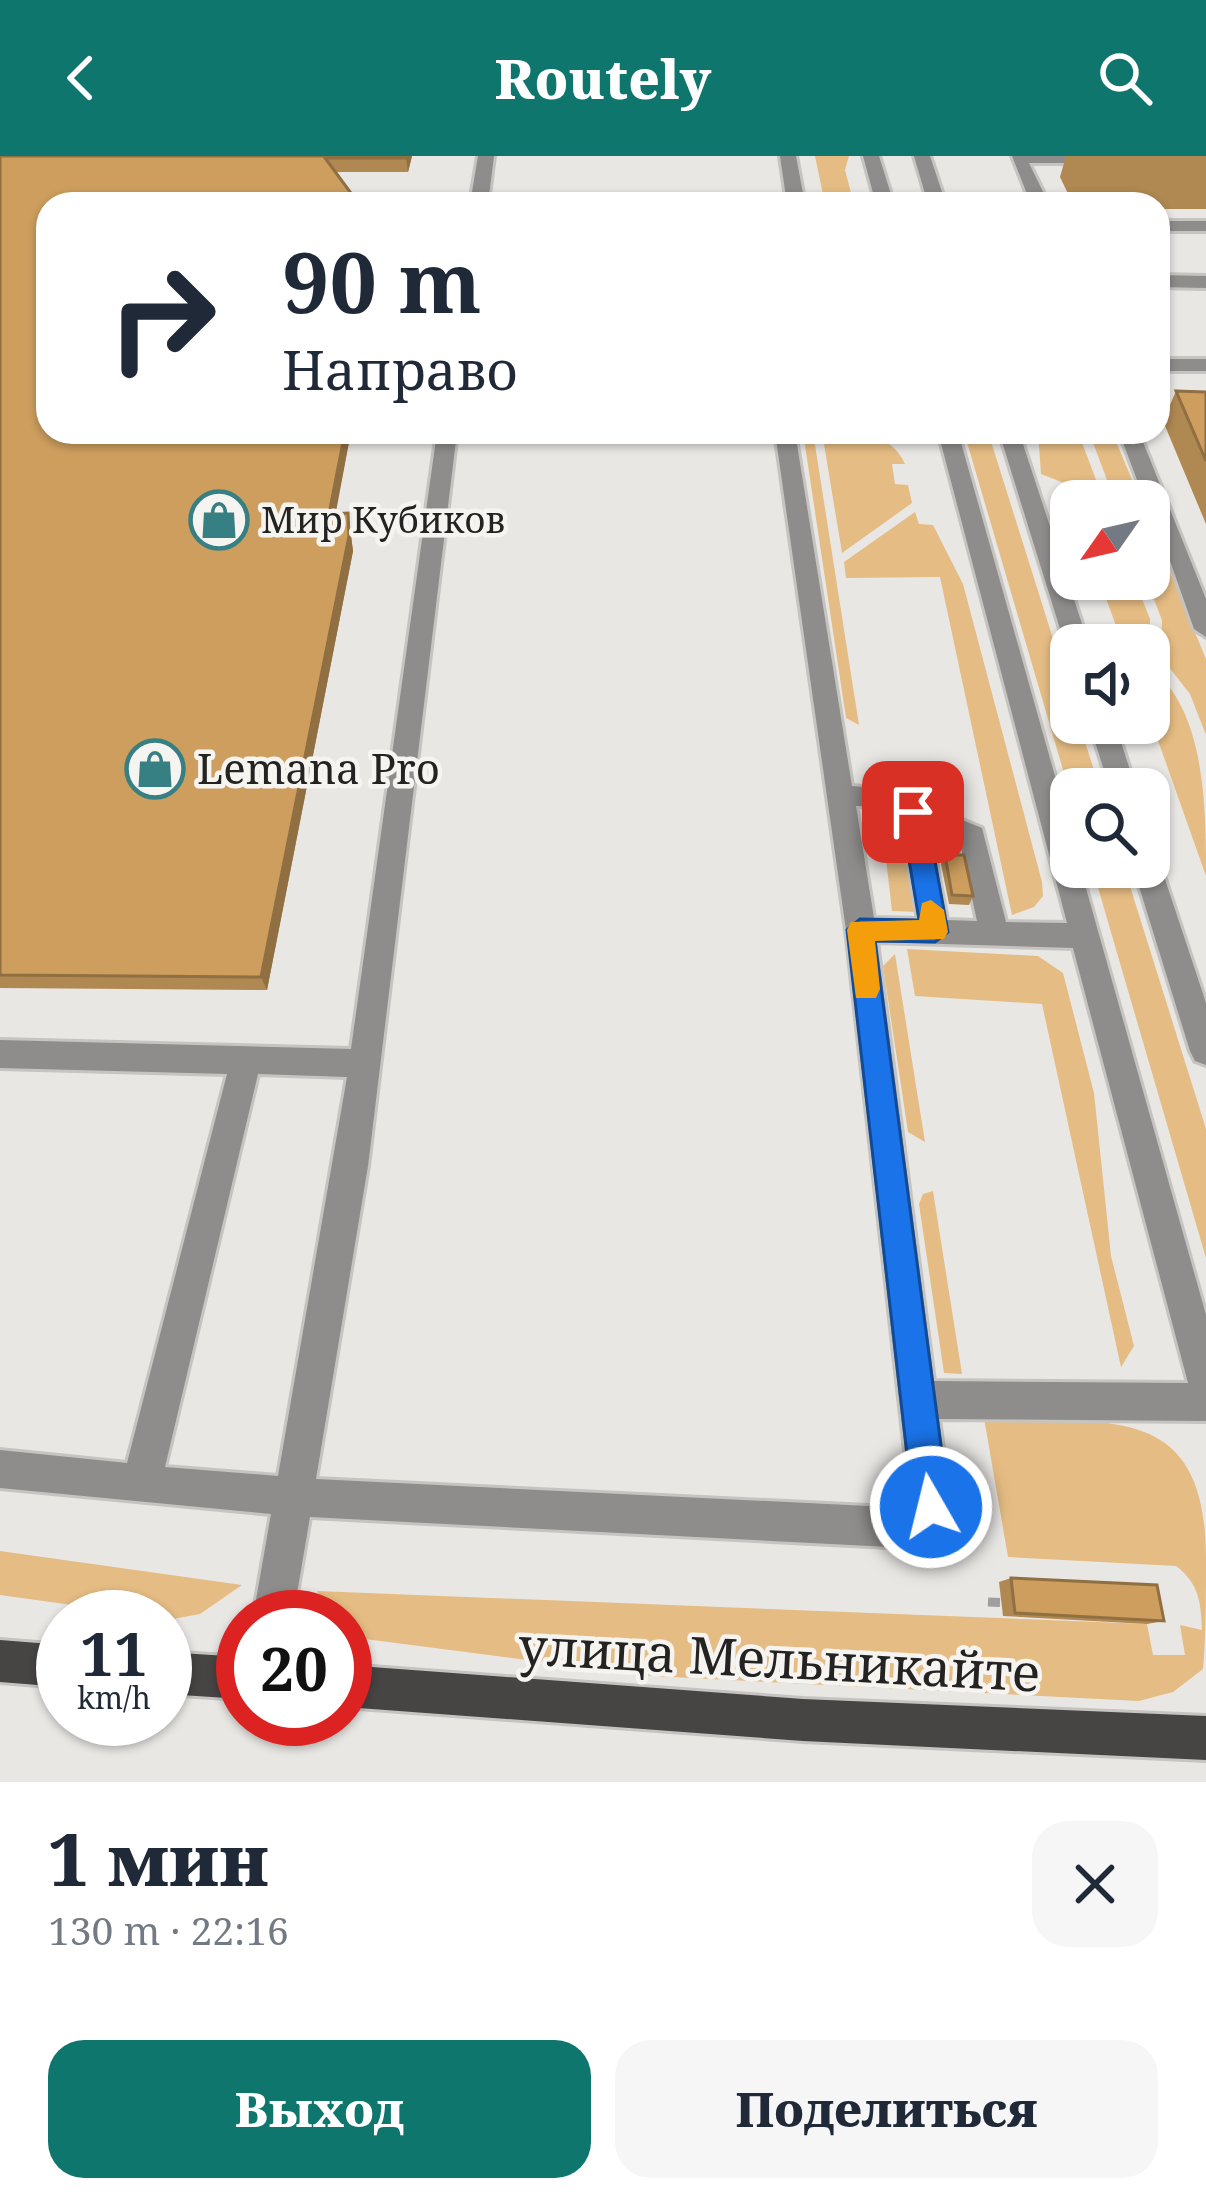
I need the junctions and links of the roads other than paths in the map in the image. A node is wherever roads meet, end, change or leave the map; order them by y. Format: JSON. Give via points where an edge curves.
{"nodes":[{"id":1,"x":486,"y":156,"type":"edge"},
{"id":2,"x":788,"y":156,"type":"edge"},
{"id":3,"x":871,"y":156,"type":"edge"},
{"id":4,"x":922,"y":156,"type":"edge"},
{"id":5,"x":1019,"y":157,"type":"edge"},
{"id":6,"x":1113,"y":158,"type":"edge"},
{"id":7,"x":481,"y":192,"type":"edge"},
{"id":8,"x":794,"y":192,"type":"edge"},
{"id":9,"x":881,"y":192,"type":"edge"},
{"id":10,"x":933,"y":192,"type":"edge"},
{"id":11,"x":1035,"y":192,"type":"edge"},
{"id":12,"x":1170,"y":226,"type":"edge"},
{"id":13,"x":1206,"y":226,"type":"edge"},
{"id":14,"x":1170,"y":281,"type":"edge"},
{"id":15,"x":1206,"y":282,"type":"edge"},
{"id":16,"x":1170,"y":365,"type":"edge"},
{"id":17,"x":1206,"y":365,"type":"edge"},
{"id":18,"x":445,"y":444,"type":"edge"},
{"id":19,"x":787,"y":444,"type":"edge"},
{"id":20,"x":951,"y":444,"type":"edge"},
{"id":21,"x":1013,"y":444,"type":"edge"},
{"id":22,"x":1134,"y":444,"type":"edge"},
{"id":23,"x":1070,"y":624,"type":"edge"},
{"id":24,"x":1206,"y":629,"type":"edge"},
{"id":25,"x":837,"y":796,"type":"junction"},
{"id":26,"x":913,"y":812,"type":"junction"},
{"id":27,"x":1155,"y":888,"type":"edge"},
{"id":28,"x":860,"y":930,"type":"junction"},
{"id":29,"x":935,"y":932,"type":"junction"},
{"id":30,"x":994,"y":933,"type":"junction"},
{"id":31,"x":1088,"y":936,"type":"junction"},
{"id":32,"x":1206,"y":1051,"type":"edge"},
{"id":33,"x":0,"y":1054,"type":"edge"},
{"id":34,"x":246,"y":1060,"type":"junction"},
{"id":35,"x":364,"y":1063,"type":"junction"},
{"id":36,"x":1206,"y":1381,"type":"edge"},
{"id":37,"x":915,"y":1400,"type":"junction"},
{"id":38,"x":1206,"y":1402,"type":"edge"},
{"id":39,"x":0,"y":1469,"type":"edge"},
{"id":40,"x":141,"y":1486,"type":"junction"},
{"id":41,"x":292,"y":1497,"type":"junction"},
{"id":42,"x":277,"y":1590,"type":"edge"},
{"id":43,"x":0,"y":1661,"type":"edge"},
{"id":44,"x":36,"y":1664,"type":"edge"},
{"id":45,"x":372,"y":1688,"type":"edge"},
{"id":46,"x":1206,"y":1738,"type":"edge"}],
"edges":[{"from":1,"to":7,"type":"street"},
{"from":2,"to":8,"type":"street"},
{"from":3,"to":9,"type":"street"},
{"from":4,"to":10,"type":"street"},
{"from":5,"to":6,"type":"street"},
{"from":5,"to":11,"type":"street"},
{"from":12,"to":13,"type":"street"},
{"from":14,"to":15,"type":"street"},
{"from":16,"to":17,"type":"street"},
{"from":18,"to":35,"type":"street"},
{"from":19,"to":25,"type":"street"},
{"from":20,"to":31,"type":"street"},
{"from":21,"to":23,"type":"street"},
{"from":22,"to":24,"type":"street"},
{"from":25,"to":26,"type":"street","via":[[875,796]]},
{"from":25,"to":28,"type":"street"},
{"from":26,"to":29,"type":"street"},
{"from":26,"to":30,"type":"street","via":[[972,836]]},
{"from":27,"to":32,"type":"street"},
{"from":28,"to":29,"type":"street"},
{"from":28,"to":37,"type":"street"},
{"from":29,"to":30,"type":"street"},
{"from":30,"to":31,"type":"street"},
{"from":31,"to":36,"type":"street"},
{"from":33,"to":34,"type":"street"},
{"from":34,"to":35,"type":"street"},
{"from":34,"to":40,"type":"street"},
{"from":35,"to":41,"type":"street"},
{"from":37,"to":38,"type":"street"},
{"from":37,"to":41,"type":"street","via":[[931,1507],[909,1528]]},
{"from":39,"to":40,"type":"street"},
{"from":40,"to":41,"type":"street"},
{"from":41,"to":42,"type":"street"},
{"from":43,"to":44,"type":"main road"},
{"from":45,"to":46,"type":"main road","name":"улица Мельникайте","via":[[803,1720]]}]}
